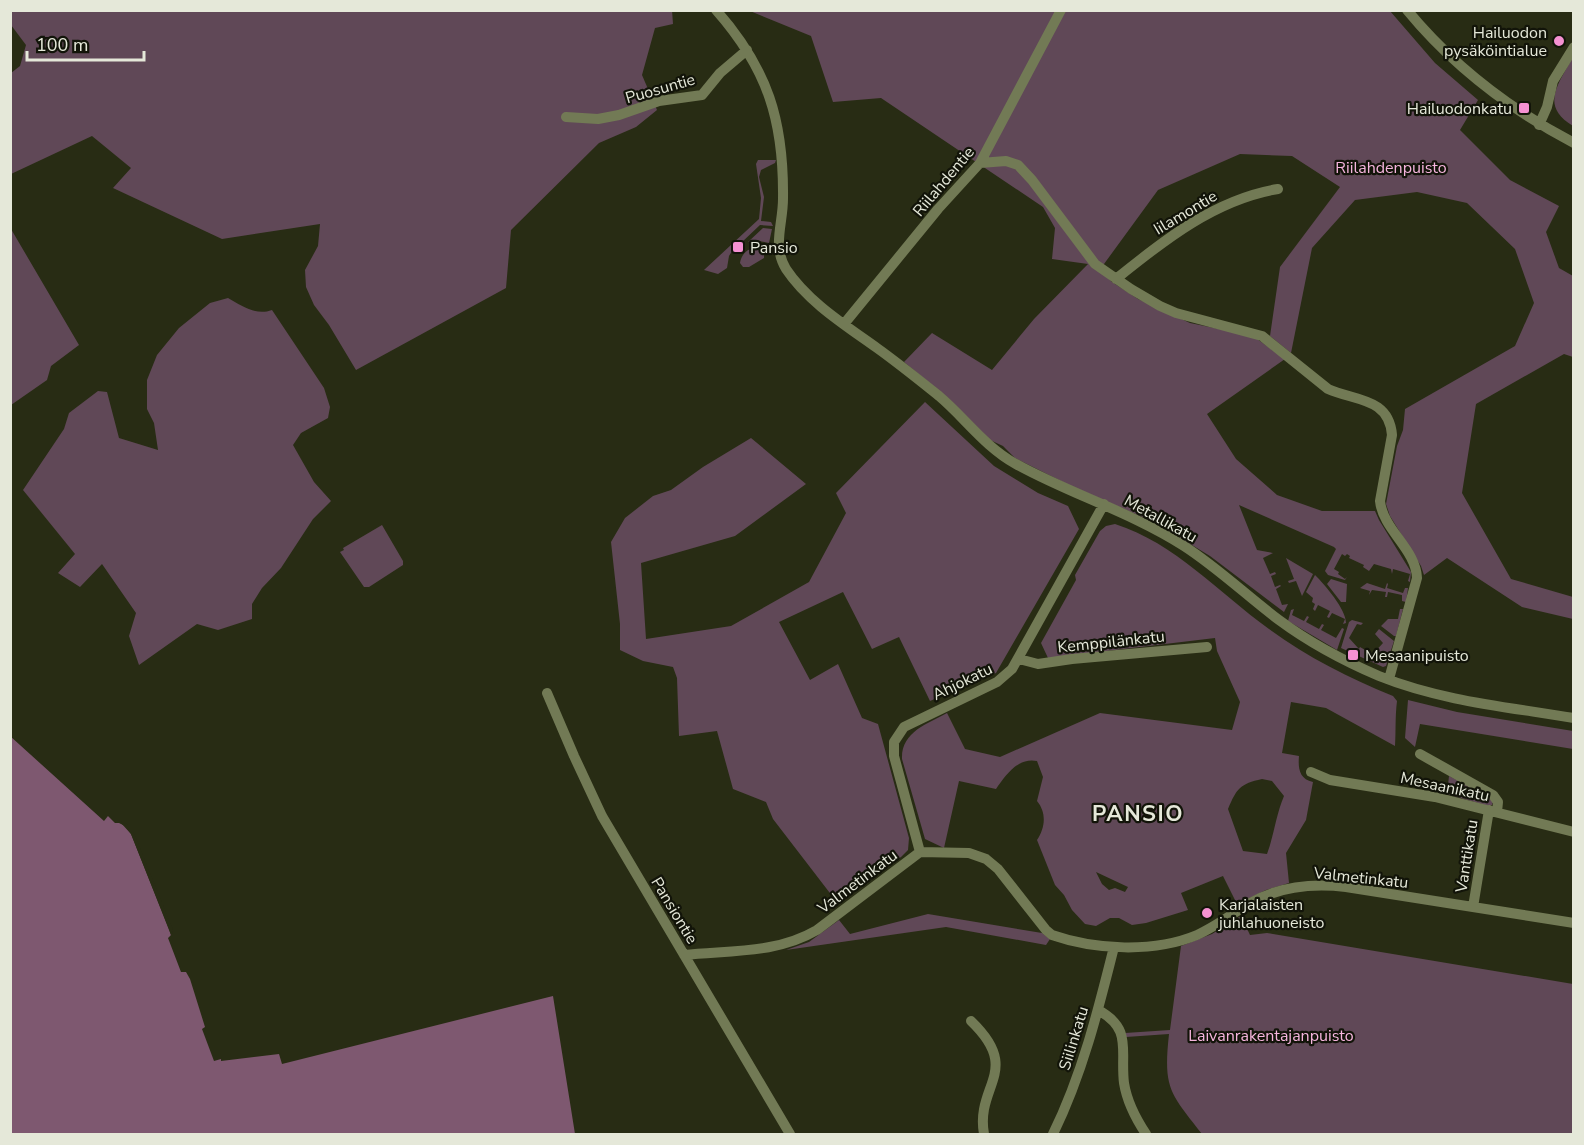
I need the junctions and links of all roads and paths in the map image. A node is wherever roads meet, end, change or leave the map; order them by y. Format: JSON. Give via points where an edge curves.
{"nodes":[{"id":1,"x":716,"y":10,"type":"edge"},
{"id":2,"x":1061,"y":10,"type":"edge"},
{"id":3,"x":1407,"y":10,"type":"edge"},
{"id":4,"x":1574,"y":47,"type":"edge"},
{"id":5,"x":747,"y":50,"type":"junction"},
{"id":6,"x":566,"y":117,"type":"dead end"},
{"id":7,"x":1539,"y":125,"type":"junction"},
{"id":8,"x":1574,"y":143,"type":"edge"},
{"id":9,"x":980,"y":163,"type":"junction"},
{"id":10,"x":1278,"y":189,"type":"dead end"},
{"id":11,"x":1116,"y":279,"type":"junction"},
{"id":12,"x":844,"y":324,"type":"junction"},
{"id":13,"x":1104,"y":504,"type":"junction"},
{"id":14,"x":1207,"y":647,"type":"dead end"},
{"id":15,"x":1019,"y":659,"type":"junction"},
{"id":16,"x":1389,"y":679,"type":"junction"},
{"id":17,"x":548,"y":693,"type":"dead end"},
{"id":18,"x":1574,"y":718,"type":"edge"},
{"id":19,"x":1420,"y":754,"type":"dead end"},
{"id":20,"x":1311,"y":772,"type":"dead end"},
{"id":21,"x":1493,"y":811,"type":"junction"},
{"id":22,"x":1574,"y":832,"type":"edge"},
{"id":23,"x":920,"y":852,"type":"junction"},
{"id":24,"x":1473,"y":908,"type":"junction"},
{"id":25,"x":1574,"y":923,"type":"edge"},
{"id":26,"x":1114,"y":947,"type":"junction"},
{"id":27,"x":684,"y":955,"type":"junction"},
{"id":28,"x":1098,"y":1010,"type":"junction"},
{"id":29,"x":972,"y":1021,"type":"dead end"},
{"id":30,"x":790,"y":1134,"type":"edge"},
{"id":31,"x":984,"y":1134,"type":"edge"},
{"id":32,"x":1053,"y":1134,"type":"edge"},
{"id":33,"x":1146,"y":1134,"type":"edge"}],
"edges":[{"from":1,"to":5,"type":"street"},
{"from":2,"to":9,"type":"street","name":"Riilahdentie"},
{"from":3,"to":7,"type":"street","via":[[1462,69]]},
{"from":4,"to":7,"type":"street","via":[[1553,81]]},
{"from":5,"to":6,"type":"street","name":"Puosuntie","via":[[702,95],[658,101],[597,119]]},
{"from":5,"to":12,"type":"street","name":"Metallikatu","via":[[764,83],[780,132],[780,258],[796,281]]},
{"from":7,"to":8,"type":"street"},
{"from":9,"to":11,"type":"street","via":[[1006,160],[1018,165],[1095,264]]},
{"from":9,"to":12,"type":"street","name":"Riilahdentie"},
{"from":10,"to":11,"type":"street","name":"Iilamontie","via":[[1245,196],[1195,222]]},
{"from":11,"to":16,"type":"street","via":[[1176,313],[1262,336],[1328,389],[1368,400],[1383,412],[1392,435],[1381,507],[1417,572]]},
{"from":12,"to":13,"type":"street","name":"Metallikatu","via":[[942,399],[1010,461]]},
{"from":13,"to":15,"type":"street","name":"Ahjokatu"},
{"from":13,"to":16,"type":"street","name":"Metallikatu","via":[[1184,546],[1320,647]]},
{"from":14,"to":15,"type":"street","name":"Kemppilänkatu","via":[[1038,664]]},
{"from":15,"to":23,"type":"street","name":"Ahjokatu","via":[[1005,677],[909,724],[896,737],[894,756]]},
{"from":16,"to":18,"type":"street","name":"Metallikatu","via":[[1453,698]]},
{"from":17,"to":27,"type":"street","name":"Pansiontie","via":[[602,816]]},
{"from":19,"to":21,"type":"street","via":[[1493,795],[1498,802]]},
{"from":20,"to":21,"type":"street","name":"Mesaanikatu","via":[[1330,780]]},
{"from":21,"to":22,"type":"street","name":"Mesaanikatu"},
{"from":21,"to":24,"type":"street","name":"Vanttikatu"},
{"from":23,"to":26,"type":"street","name":"Valmetinkatu","via":[[969,853],[986,859],[1052,935]]},
{"from":23,"to":27,"type":"street","name":"Valmetinkatu","via":[[803,938],[761,949]]},
{"from":24,"to":25,"type":"street","name":"Valmetinkatu"},
{"from":24,"to":26,"type":"street","name":"Valmetinkatu","via":[[1305,885],[1262,898],[1183,939],[1149,947]]},
{"from":26,"to":28,"type":"street","name":"Siilinkatu"},
{"from":27,"to":30,"type":"street","name":"Pansiontie"},
{"from":28,"to":32,"type":"street","name":"Siilinkatu","via":[[1079,1074]]},
{"from":28,"to":33,"type":"street","via":[[1116,1022],[1121,1033],[1127,1096]]},
{"from":29,"to":31,"type":"street","via":[[989,1040],[996,1060],[982,1119]]}]}
